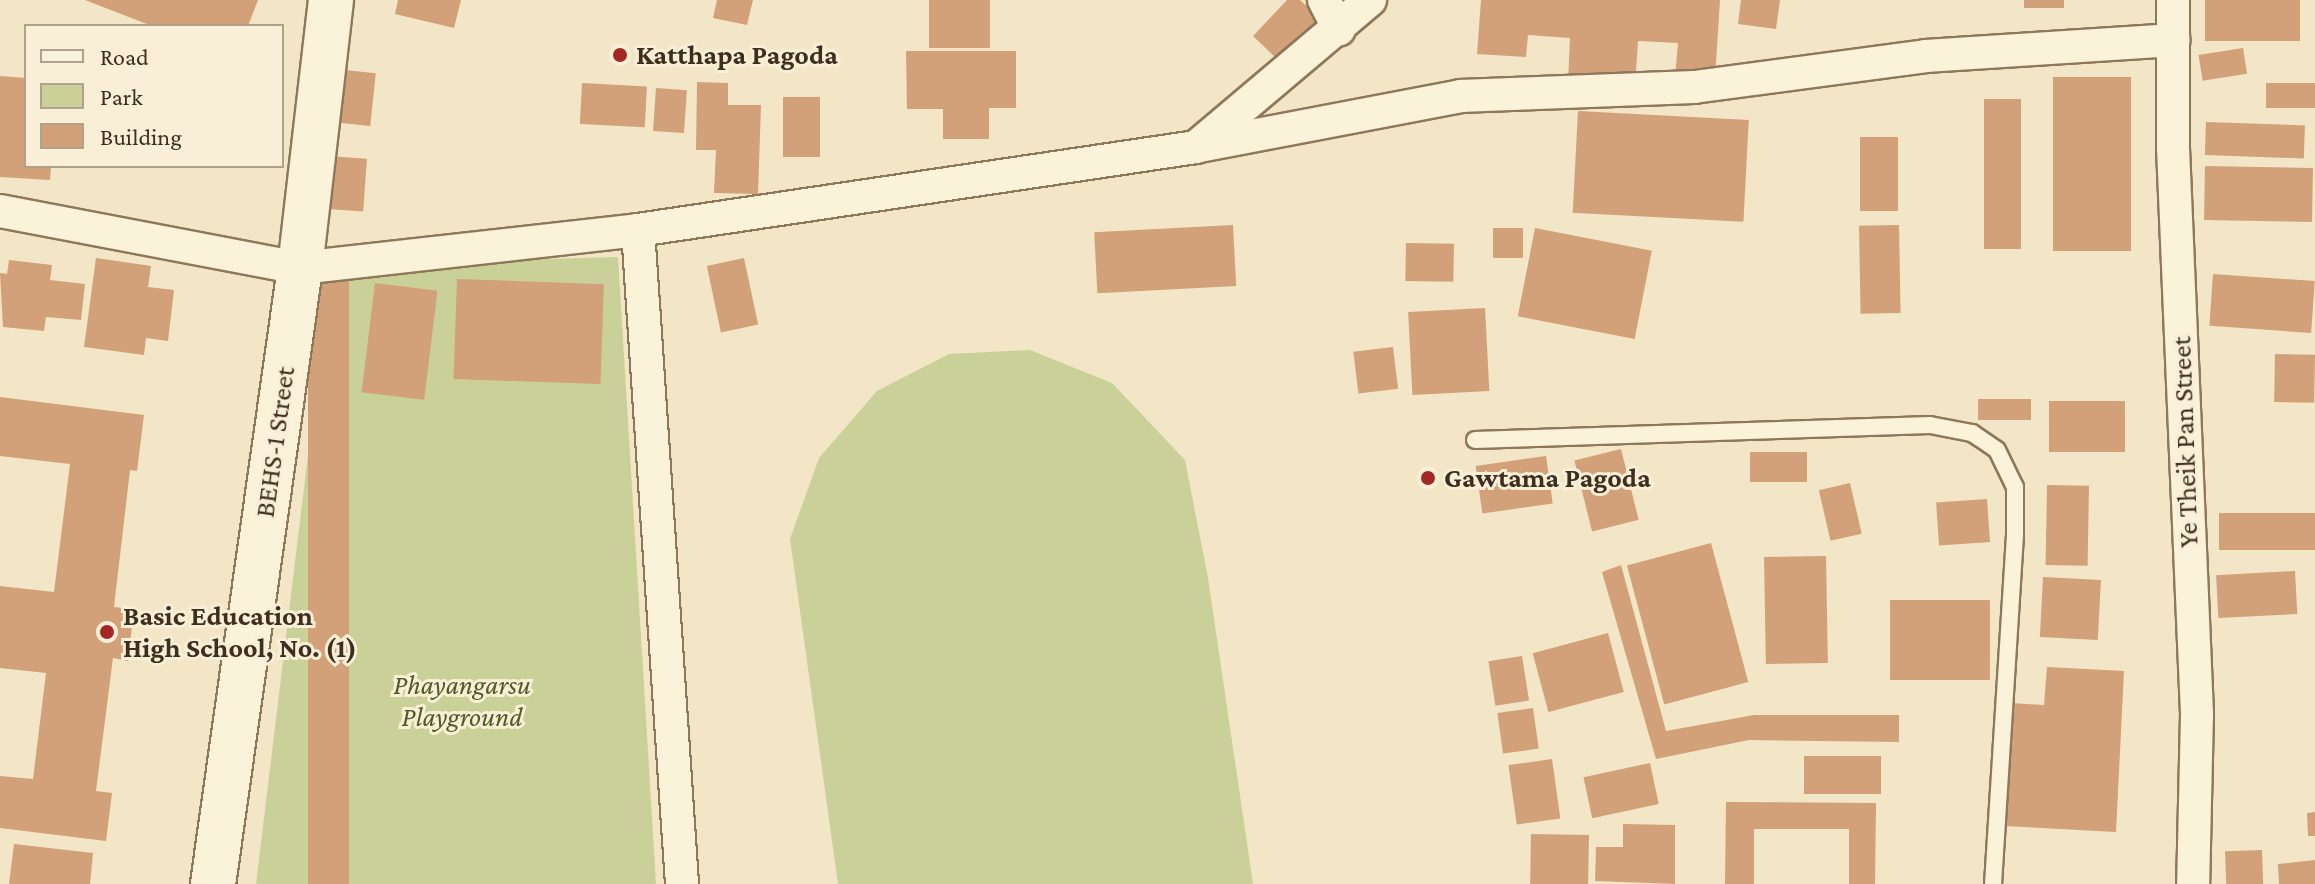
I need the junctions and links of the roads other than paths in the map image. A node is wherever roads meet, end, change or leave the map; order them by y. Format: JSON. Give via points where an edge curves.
{"nodes":[{"id":1,"x":331,"y":0,"type":"edge"},
{"id":2,"x":1324,"y":0,"type":"edge"},
{"id":3,"x":1370,"y":0,"type":"edge"},
{"id":4,"x":2173,"y":0,"type":"edge"},
{"id":5,"x":1339,"y":29,"type":"junction"},
{"id":6,"x":2173,"y":40,"type":"junction"},
{"id":7,"x":1196,"y":147,"type":"junction"},
{"id":8,"x":0,"y":211,"type":"edge"},
{"id":9,"x":638,"y":230,"type":"junction"},
{"id":10,"x":300,"y":268,"type":"junction"},
{"id":11,"x":1475,"y":440,"type":"dead end"},
{"id":12,"x":213,"y":884,"type":"edge"},
{"id":13,"x":682,"y":884,"type":"edge"},
{"id":14,"x":1993,"y":884,"type":"edge"},
{"id":15,"x":2193,"y":884,"type":"edge"}],
"edges":[{"from":1,"to":10,"type":"main road","name":"BEHS-1 Street"},
{"from":2,"to":5,"type":"street"},
{"from":3,"to":5,"type":"street"},
{"from":4,"to":6,"type":"street","name":"Ye Theik Pan Street"},
{"from":5,"to":7,"type":"street"},
{"from":6,"to":7,"type":"street","via":[[1926,56],[1694,87],[1460,96]]},
{"from":6,"to":15,"type":"street","name":"Ye Theik Pan Street","via":[[2197,714]]},
{"from":7,"to":9,"type":"street"},
{"from":8,"to":10,"type":"street"},
{"from":9,"to":10,"type":"street"},
{"from":9,"to":13,"type":"street"},
{"from":10,"to":12,"type":"main road","name":"BEHS-1 Street"},
{"from":11,"to":14,"type":"lane","via":[[1930,425],[1972,433],[1997,450],[2015,487],[2015,535]]}]}
